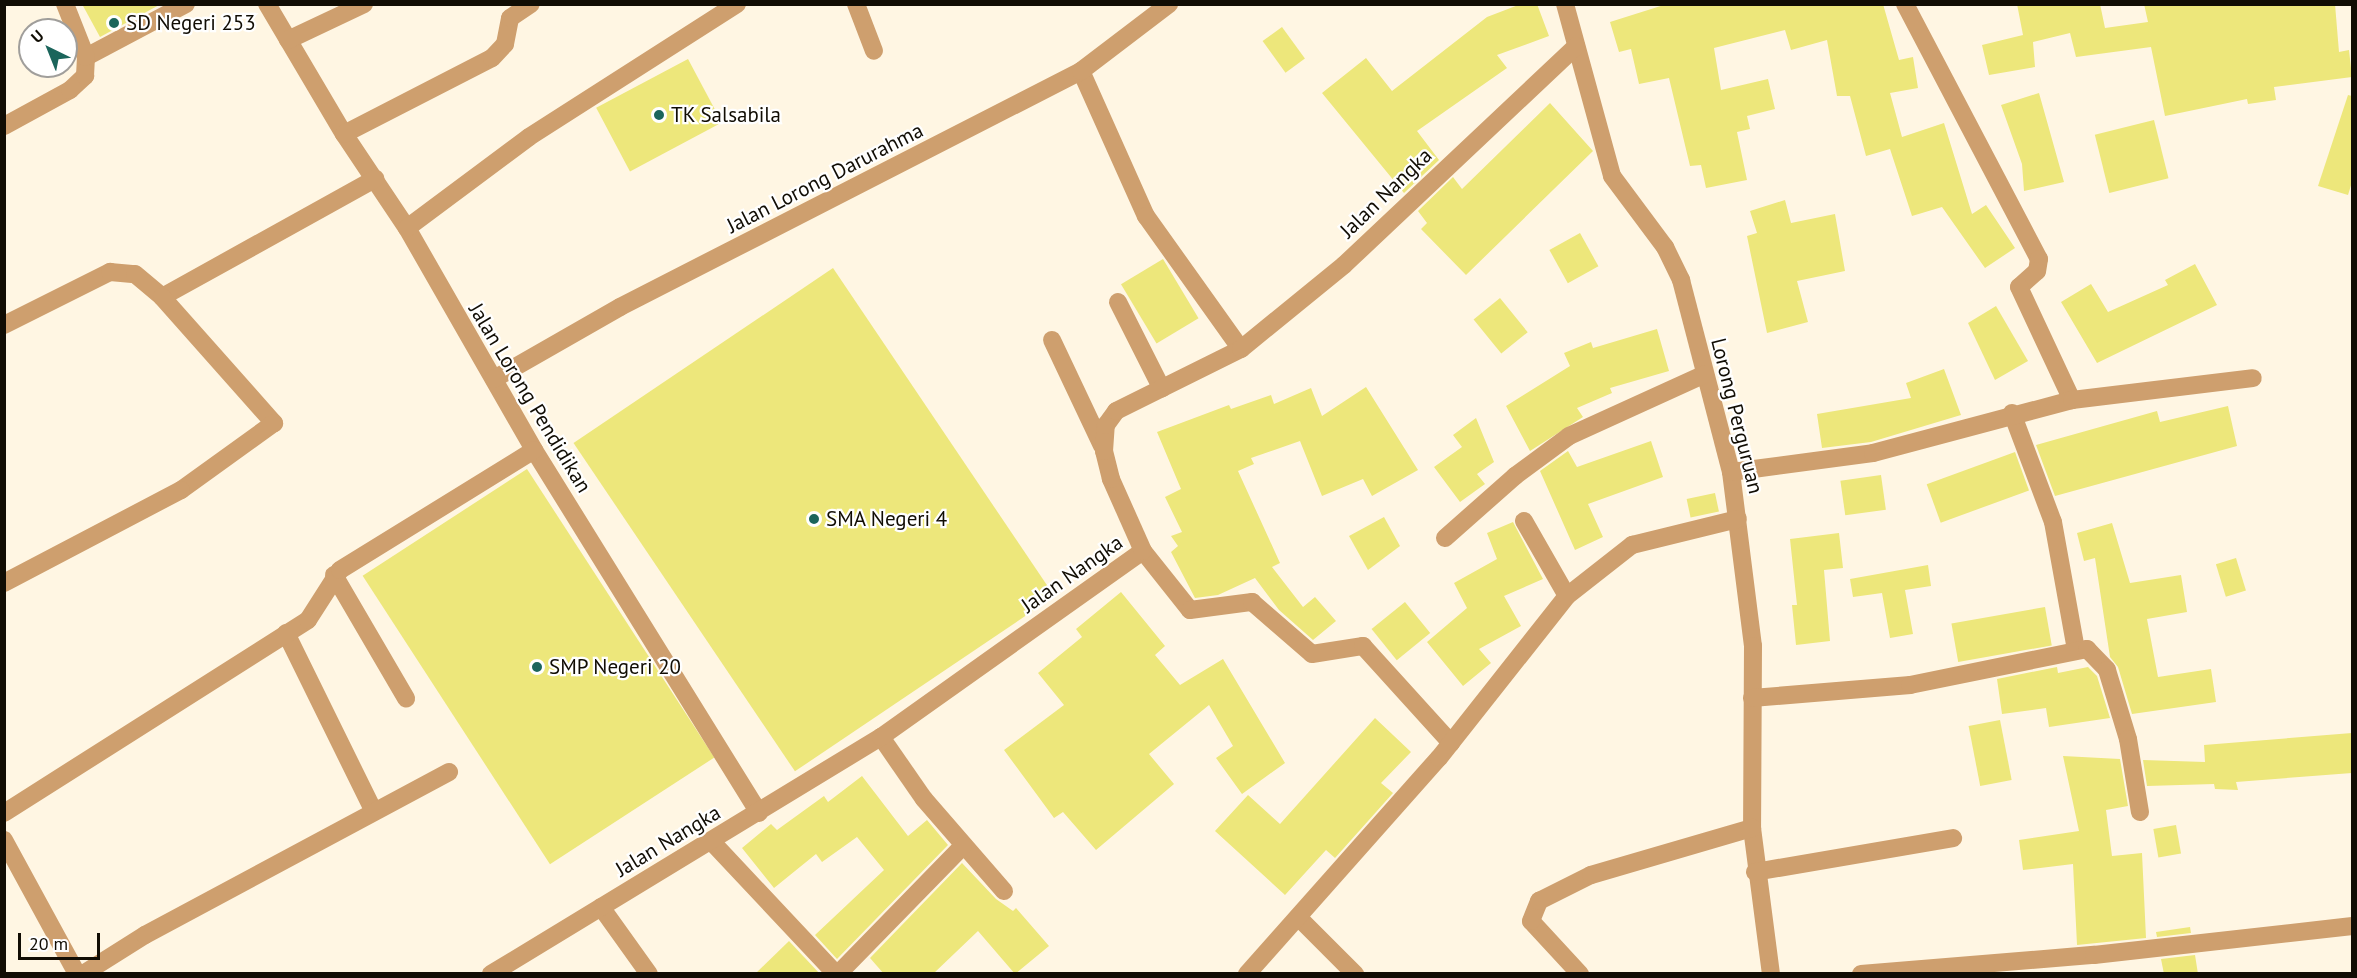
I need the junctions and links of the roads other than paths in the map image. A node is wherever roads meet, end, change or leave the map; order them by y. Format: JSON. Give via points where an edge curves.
{"nodes":[{"id":1,"x":65,"y":4,"type":"edge"},
{"id":2,"x":186,"y":4,"type":"edge"},
{"id":3,"x":267,"y":4,"type":"edge"},
{"id":4,"x":364,"y":4,"type":"edge"},
{"id":5,"x":531,"y":4,"type":"edge"},
{"id":6,"x":737,"y":4,"type":"edge"},
{"id":7,"x":856,"y":4,"type":"edge"},
{"id":8,"x":1169,"y":4,"type":"edge"},
{"id":9,"x":1565,"y":4,"type":"edge"},
{"id":10,"x":1905,"y":4,"type":"edge"},
{"id":11,"x":288,"y":40,"type":"junction"},
{"id":12,"x":1576,"y":46,"type":"junction"},
{"id":13,"x":874,"y":51,"type":"dead end"},
{"id":14,"x":86,"y":57,"type":"junction"},
{"id":15,"x":1081,"y":71,"type":"junction"},
{"id":16,"x":4,"y":126,"type":"edge"},
{"id":17,"x":344,"y":134,"type":"junction"},
{"id":18,"x":375,"y":179,"type":"junction"},
{"id":19,"x":407,"y":228,"type":"junction"},
{"id":20,"x":162,"y":297,"type":"junction"},
{"id":21,"x":1118,"y":302,"type":"dead end"},
{"id":22,"x":4,"y":325,"type":"edge"},
{"id":23,"x":1052,"y":340,"type":"dead end"},
{"id":24,"x":1241,"y":349,"type":"junction"},
{"id":25,"x":1705,"y":374,"type":"junction"},
{"id":26,"x":2253,"y":378,"type":"dead end"},
{"id":27,"x":494,"y":379,"type":"junction"},
{"id":28,"x":1162,"y":388,"type":"junction"},
{"id":29,"x":2072,"y":400,"type":"junction"},
{"id":30,"x":2012,"y":413,"type":"junction"},
{"id":31,"x":534,"y":450,"type":"junction"},
{"id":32,"x":1104,"y":451,"type":"junction"},
{"id":33,"x":1731,"y":472,"type":"junction"},
{"id":34,"x":1738,"y":519,"type":"junction"},
{"id":35,"x":1524,"y":521,"type":"dead end"},
{"id":36,"x":1445,"y":538,"type":"dead end"},
{"id":37,"x":1143,"y":551,"type":"junction"},
{"id":38,"x":334,"y":575,"type":"junction"},
{"id":39,"x":5,"y":583,"type":"edge"},
{"id":40,"x":1567,"y":596,"type":"junction"},
{"id":41,"x":286,"y":633,"type":"junction"},
{"id":42,"x":2076,"y":650,"type":"junction"},
{"id":43,"x":406,"y":698,"type":"dead end"},
{"id":44,"x":1752,"y":698,"type":"junction"},
{"id":45,"x":881,"y":737,"type":"junction"},
{"id":46,"x":1451,"y":743,"type":"junction"},
{"id":47,"x":449,"y":772,"type":"dead end"},
{"id":48,"x":373,"y":810,"type":"junction"},
{"id":49,"x":2140,"y":812,"type":"dead end"},
{"id":50,"x":4,"y":813,"type":"edge"},
{"id":51,"x":759,"y":813,"type":"junction"},
{"id":52,"x":1752,"y":828,"type":"junction"},
{"id":53,"x":1953,"y":838,"type":"dead end"},
{"id":54,"x":4,"y":840,"type":"edge"},
{"id":55,"x":711,"y":842,"type":"junction"},
{"id":56,"x":963,"y":846,"type":"junction"},
{"id":57,"x":1755,"y":872,"type":"junction"},
{"id":58,"x":1004,"y":891,"type":"dead end"},
{"id":59,"x":601,"y":907,"type":"junction"},
{"id":60,"x":1298,"y":917,"type":"junction"},
{"id":61,"x":2352,"y":926,"type":"edge"},
{"id":62,"x":2095,"y":964,"type":"edge"},
{"id":63,"x":109,"y":967,"type":"edge"},
{"id":64,"x":1969,"y":968,"type":"edge"},
{"id":65,"x":77,"y":974,"type":"edge"},
{"id":66,"x":83,"y":974,"type":"edge"},
{"id":67,"x":491,"y":974,"type":"edge"},
{"id":68,"x":649,"y":974,"type":"edge"},
{"id":69,"x":837,"y":974,"type":"edge"},
{"id":70,"x":1247,"y":974,"type":"edge"},
{"id":71,"x":1355,"y":974,"type":"edge"},
{"id":72,"x":1580,"y":974,"type":"edge"},
{"id":73,"x":1770,"y":974,"type":"edge"},
{"id":74,"x":1861,"y":974,"type":"edge"}],
"edges":[{"from":1,"to":14,"type":"street"},
{"from":2,"to":14,"type":"street"},
{"from":3,"to":11,"type":"street","name":"Jalan Lorong Pendidikan"},
{"from":4,"to":11,"type":"street"},
{"from":5,"to":17,"type":"street","via":[[510,18],[505,44],[492,58]]},
{"from":6,"to":19,"type":"street","via":[[539,130]]},
{"from":7,"to":13,"type":"street"},
{"from":8,"to":15,"type":"street","name":"Jalan Lorong Darurahma"},
{"from":9,"to":12,"type":"street","name":"Lorong Perguruan"},
{"from":10,"to":29,"type":"street","via":[[2039,259],[2037,271],[2019,287]]},
{"from":11,"to":17,"type":"street","name":"Jalan Lorong Pendidikan"},
{"from":12,"to":24,"type":"street","name":"Jalan Nangka","via":[[1344,265]]},
{"from":12,"to":25,"type":"street","name":"Lorong Perguruan","via":[[1612,176],[1673,262]]},
{"from":14,"to":16,"type":"street","via":[[88,68],[79,85]]},
{"from":15,"to":24,"type":"street","via":[[1146,216]]},
{"from":15,"to":27,"type":"street","name":"Jalan Lorong Darurahma","via":[[620,307]]},
{"from":17,"to":18,"type":"street","name":"Jalan Lorong Pendidikan"},
{"from":18,"to":19,"type":"street","name":"Jalan Lorong Pendidikan"},
{"from":18,"to":20,"type":"street"},
{"from":19,"to":27,"type":"street","name":"Jalan Lorong Pendidikan"},
{"from":20,"to":22,"type":"street","via":[[135,274],[110,272]]},
{"from":20,"to":39,"type":"street","via":[[274,423],[181,490]]},
{"from":21,"to":28,"type":"street"},
{"from":23,"to":32,"type":"street"},
{"from":24,"to":28,"type":"street","name":"Jalan Nangka"},
{"from":25,"to":33,"type":"street","name":"Lorong Perguruan"},
{"from":25,"to":36,"type":"street","via":[[1569,436],[1515,476]]},
{"from":26,"to":29,"type":"street"},
{"from":27,"to":31,"type":"street","name":"Jalan Lorong Pendidikan"},
{"from":28,"to":32,"type":"street","name":"Jalan Nangka","via":[[1116,411],[1106,425]]},
{"from":29,"to":30,"type":"street"},
{"from":30,"to":33,"type":"street","via":[[1873,453]]},
{"from":30,"to":42,"type":"street","via":[[2053,522]]},
{"from":31,"to":38,"type":"street"},
{"from":31,"to":51,"type":"street","name":"Jalan Lorong Pendidikan"},
{"from":32,"to":37,"type":"street","name":"Jalan Nangka","via":[[1111,479]]},
{"from":33,"to":34,"type":"street","name":"Lorong Perguruan"},
{"from":34,"to":40,"type":"street","via":[[1632,544]]},
{"from":34,"to":44,"type":"street","name":"Lorong Perguruan","via":[[1753,646]]},
{"from":35,"to":40,"type":"street"},
{"from":37,"to":45,"type":"street","name":"Jalan Nangka"},
{"from":37,"to":46,"type":"street","via":[[1190,610],[1252,602],[1312,654],[1364,646]]},
{"from":38,"to":41,"type":"street","via":[[315,611]]},
{"from":38,"to":43,"type":"street"},
{"from":40,"to":46,"type":"street"},
{"from":41,"to":48,"type":"street"},
{"from":41,"to":50,"type":"street"},
{"from":42,"to":44,"type":"street","via":[[1910,685]]},
{"from":42,"to":49,"type":"street","via":[[2091,651],[2107,670],[2128,739]]},
{"from":44,"to":52,"type":"street","name":"Lorong Perguruan"},
{"from":45,"to":51,"type":"street","name":"Jalan Nangka"},
{"from":45,"to":56,"type":"street"},
{"from":46,"to":60,"type":"street"},
{"from":47,"to":48,"type":"street"},
{"from":48,"to":63,"type":"street","via":[[145,935]]},
{"from":51,"to":55,"type":"street","name":"Jalan Nangka"},
{"from":52,"to":57,"type":"street","name":"Lorong Perguruan"},
{"from":52,"to":72,"type":"street","via":[[1591,875],[1539,901],[1531,921]]},
{"from":53,"to":57,"type":"street"},
{"from":54,"to":65,"type":"street"},
{"from":55,"to":59,"type":"street","name":"Jalan Nangka"},
{"from":55,"to":69,"type":"street"},
{"from":56,"to":58,"type":"street"},
{"from":56,"to":69,"type":"street"},
{"from":57,"to":73,"type":"street","name":"Lorong Perguruan"},
{"from":59,"to":67,"type":"street","name":"Jalan Nangka"},
{"from":59,"to":68,"type":"street"},
{"from":60,"to":70,"type":"street"},
{"from":60,"to":71,"type":"street"},
{"from":61,"to":62,"type":"street"},
{"from":62,"to":64,"type":"street"},
{"from":63,"to":66,"type":"street"},
{"from":64,"to":74,"type":"street"}]}
